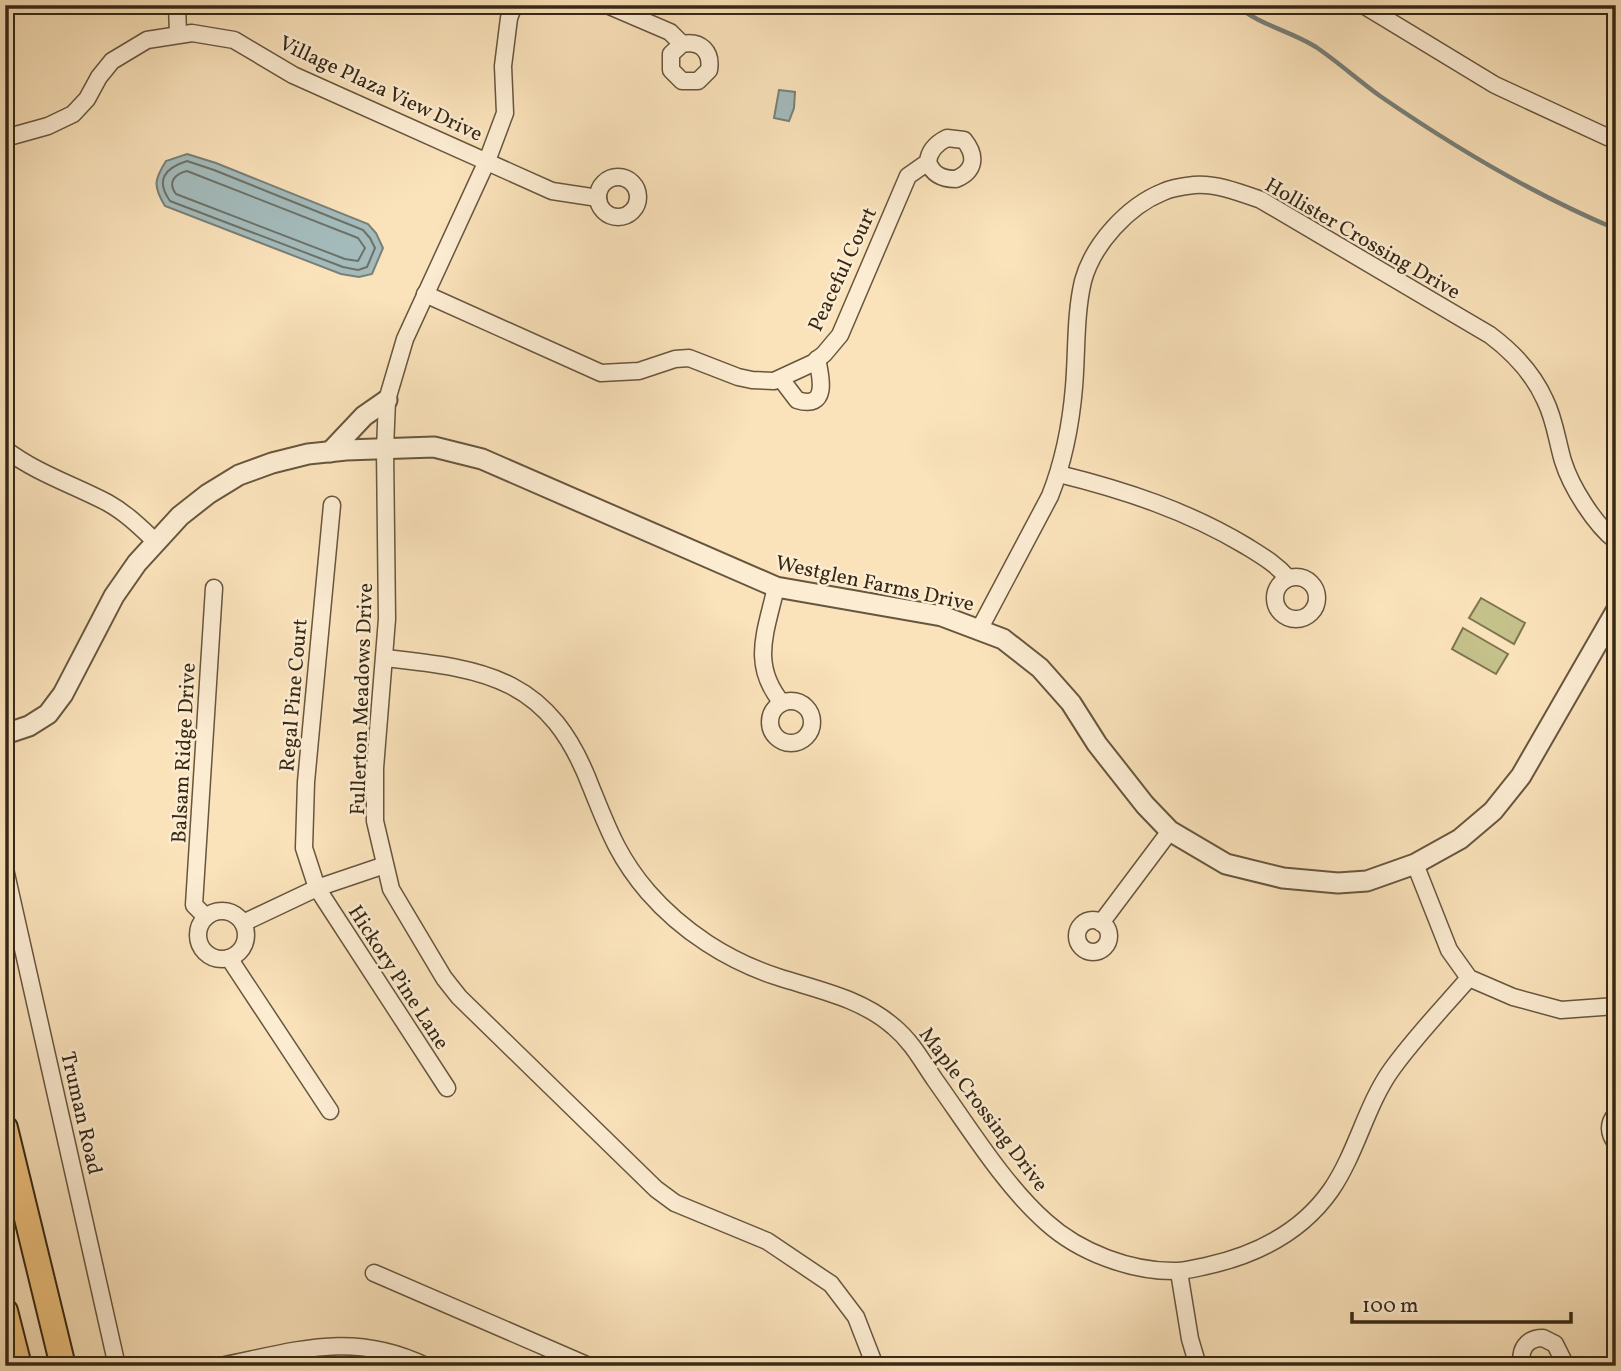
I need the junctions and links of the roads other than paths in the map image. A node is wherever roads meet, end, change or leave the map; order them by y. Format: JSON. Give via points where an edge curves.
{"nodes":[{"id":1,"x":177,"y":5,"type":"edge"},
{"id":2,"x":514,"y":5,"type":"edge"},
{"id":3,"x":607,"y":5,"type":"edge"},
{"id":4,"x":1363,"y":5,"type":"edge"},
{"id":5,"x":178,"y":34,"type":"junction"},
{"id":6,"x":682,"y":44,"type":"dead end"},
{"id":7,"x":5,"y":138,"type":"edge"},
{"id":8,"x":1616,"y":141,"type":"edge"},
{"id":9,"x":487,"y":161,"type":"junction"},
{"id":10,"x":928,"y":162,"type":"dead end"},
{"id":11,"x":598,"y":198,"type":"dead end"},
{"id":12,"x":425,"y":294,"type":"junction"},
{"id":13,"x":817,"y":359,"type":"junction"},
{"id":14,"x":781,"y":379,"type":"junction"},
{"id":15,"x":387,"y":400,"type":"junction"},
{"id":16,"x":5,"y":449,"type":"edge"},
{"id":17,"x":385,"y":449,"type":"junction"},
{"id":18,"x":330,"y":452,"type":"junction"},
{"id":19,"x":1059,"y":474,"type":"junction"},
{"id":20,"x":332,"y":505,"type":"dead end"},
{"id":21,"x":155,"y":541,"type":"junction"},
{"id":22,"x":1616,"y":541,"type":"edge"},
{"id":23,"x":1288,"y":578,"type":"dead end"},
{"id":24,"x":776,"y":587,"type":"junction"},
{"id":25,"x":214,"y":588,"type":"dead end"},
{"id":26,"x":1616,"y":611,"type":"edge"},
{"id":27,"x":980,"y":628,"type":"junction"},
{"id":28,"x":385,"y":658,"type":"junction"},
{"id":29,"x":782,"y":703,"type":"dead end"},
{"id":30,"x":5,"y":734,"type":"edge"},
{"id":31,"x":1170,"y":831,"type":"junction"},
{"id":32,"x":1415,"y":864,"type":"junction"},
{"id":33,"x":385,"y":865,"type":"junction"},
{"id":34,"x":5,"y":870,"type":"edge"},
{"id":35,"x":317,"y":888,"type":"junction"},
{"id":36,"x":206,"y":917,"type":"junction"},
{"id":37,"x":243,"y":923,"type":"junction"},
{"id":38,"x":1101,"y":923,"type":"dead end"},
{"id":39,"x":229,"y":957,"type":"junction"},
{"id":40,"x":1469,"y":978,"type":"junction"},
{"id":41,"x":1615,"y":1009,"type":"edge"},
{"id":42,"x":447,"y":1088,"type":"dead end"},
{"id":43,"x":330,"y":1111,"type":"dead end"},
{"id":44,"x":1616,"y":1114,"type":"edge"},
{"id":45,"x":5,"y":1128,"type":"edge"},
{"id":46,"x":1616,"y":1143,"type":"edge"},
{"id":47,"x":1179,"y":1272,"type":"junction"},
{"id":48,"x":374,"y":1273,"type":"dead end"},
{"id":49,"x":5,"y":1311,"type":"edge"},
{"id":50,"x":581,"y":1364,"type":"edge"},
{"id":51,"x":19,"y":1366,"type":"edge"},
{"id":52,"x":63,"y":1366,"type":"edge"},
{"id":53,"x":117,"y":1366,"type":"edge"},
{"id":54,"x":221,"y":1366,"type":"edge"},
{"id":55,"x":426,"y":1366,"type":"edge"},
{"id":56,"x":875,"y":1366,"type":"edge"},
{"id":57,"x":1198,"y":1366,"type":"edge"},
{"id":58,"x":1522,"y":1366,"type":"edge"},
{"id":59,"x":1566,"y":1366,"type":"edge"}],
"edges":[{"from":1,"to":5,"type":"street"},
{"from":2,"to":9,"type":"street","name":"Fullerton Meadows Drive","via":[[503,65],[505,113]]},
{"from":3,"to":6,"type":"street","via":[[670,32]]},
{"from":4,"to":8,"type":"street","via":[[1495,85]]},
{"from":5,"to":7,"type":"street","name":"Village Plaza View Drive","via":[[147,40],[112,61],[73,114]]},
{"from":5,"to":9,"type":"street","name":"Village Plaza View Drive","via":[[234,40],[293,75]]},
{"from":9,"to":11,"type":"street","name":"Village Plaza View Drive","via":[[552,191]]},
{"from":9,"to":12,"type":"street","name":"Fullerton Meadows Drive"},
{"from":10,"to":13,"type":"street","name":"Peaceful Court","via":[[908,176],[840,335]]},
{"from":12,"to":14,"type":"street","name":"Peaceful Court","via":[[601,373],[639,371],[690,358],[752,380]]},
{"from":12,"to":15,"type":"street","name":"Fullerton Meadows Drive"},
{"from":13,"to":14,"type":"street","name":"Peaceful Court"},
{"from":13,"to":14,"type":"street","via":[[822,386],[815,399],[797,400]]},
{"from":15,"to":17,"type":"street","name":"Fullerton Meadows Drive"},
{"from":15,"to":18,"type":"street","via":[[364,416]]},
{"from":16,"to":21,"type":"street","via":[[20,461],[110,504]]},
{"from":17,"to":18,"type":"street","name":"Westglen Farms Drive"},
{"from":17,"to":24,"type":"street","name":"Westglen Farms Drive","via":[[434,447],[482,460]]},
{"from":17,"to":28,"type":"street","name":"Fullerton Meadows Drive"},
{"from":18,"to":21,"type":"street","name":"Westglen Farms Drive","via":[[272,463],[239,475],[180,516]]},
{"from":19,"to":22,"type":"street","name":"Hollister Crossing Drive","via":[[1074,390],[1084,276],[1125,216],[1163,191],[1204,186],[1261,200],[1506,348],[1534,378],[1553,417],[1563,464],[1588,510]]},
{"from":19,"to":23,"type":"street","via":[[1114,488],[1203,523],[1278,566]]},
{"from":19,"to":27,"type":"street","name":"Hollister Crossing Drive"},
{"from":20,"to":35,"type":"street","name":"Regal Pine Court","via":[[306,782],[304,848]]},
{"from":21,"to":30,"type":"street","name":"Westglen Farms Drive","via":[[114,596],[48,714]]},
{"from":24,"to":27,"type":"street","name":"Westglen Farms Drive","via":[[942,616]]},
{"from":24,"to":29,"type":"street","via":[[762,660],[770,688]]},
{"from":25,"to":36,"type":"street","name":"Balsam Ridge Drive","via":[[194,905]]},
{"from":26,"to":32,"type":"street","name":"Westglen Farms Drive","via":[[1509,793],[1460,839]]},
{"from":27,"to":31,"type":"street","name":"Westglen Farms Drive","via":[[1003,639],[1040,668]]},
{"from":28,"to":33,"type":"street","name":"Fullerton Meadows Drive","via":[[375,768],[375,821]]},
{"from":28,"to":47,"type":"street","name":"Maple Crossing Drive","via":[[482,673],[536,700],[578,754],[625,863],[665,911],[731,958],[872,1010],[914,1047],[1016,1191],[1045,1222],[1065,1237],[1124,1264]]},
{"from":31,"to":32,"type":"street","name":"Westglen Farms Drive","via":[[1226,864],[1283,878],[1367,881]]},
{"from":31,"to":38,"type":"street"},
{"from":32,"to":40,"type":"street","via":[[1449,950]]},
{"from":33,"to":35,"type":"street"},
{"from":33,"to":56,"type":"street","name":"Fullerton Meadows Drive","via":[[391,889],[459,998],[656,1189],[675,1203],[767,1241],[831,1284],[856,1317]]},
{"from":34,"to":53,"type":"street","name":"Truman Road"},
{"from":35,"to":37,"type":"street"},
{"from":35,"to":42,"type":"street","name":"Hickory Pine Lane"},
{"from":36,"to":37,"type":"street","via":[[227,911]]},
{"from":36,"to":39,"type":"street","via":[[198,932],[202,947],[213,957]]},
{"from":37,"to":39,"type":"street","via":[[246,940]]},
{"from":39,"to":43,"type":"street"},
{"from":40,"to":41,"type":"street","via":[[1561,1010]]},
{"from":40,"to":47,"type":"street","name":"Maple Crossing Drive","via":[[1392,1069],[1339,1178],[1312,1211],[1296,1227],[1257,1251]]},
{"from":44,"to":46,"type":"street","via":[[1610,1123]]},
{"from":45,"to":52,"type":"highway"},
{"from":47,"to":57,"type":"street"},
{"from":48,"to":50,"type":"street"},
{"from":49,"to":51,"type":"highway"},
{"from":54,"to":55,"type":"street","via":[[329,1345],[382,1349]]},
{"from":58,"to":59,"type":"street","via":[[1521,1353],[1536,1338],[1555,1344]]}]}
